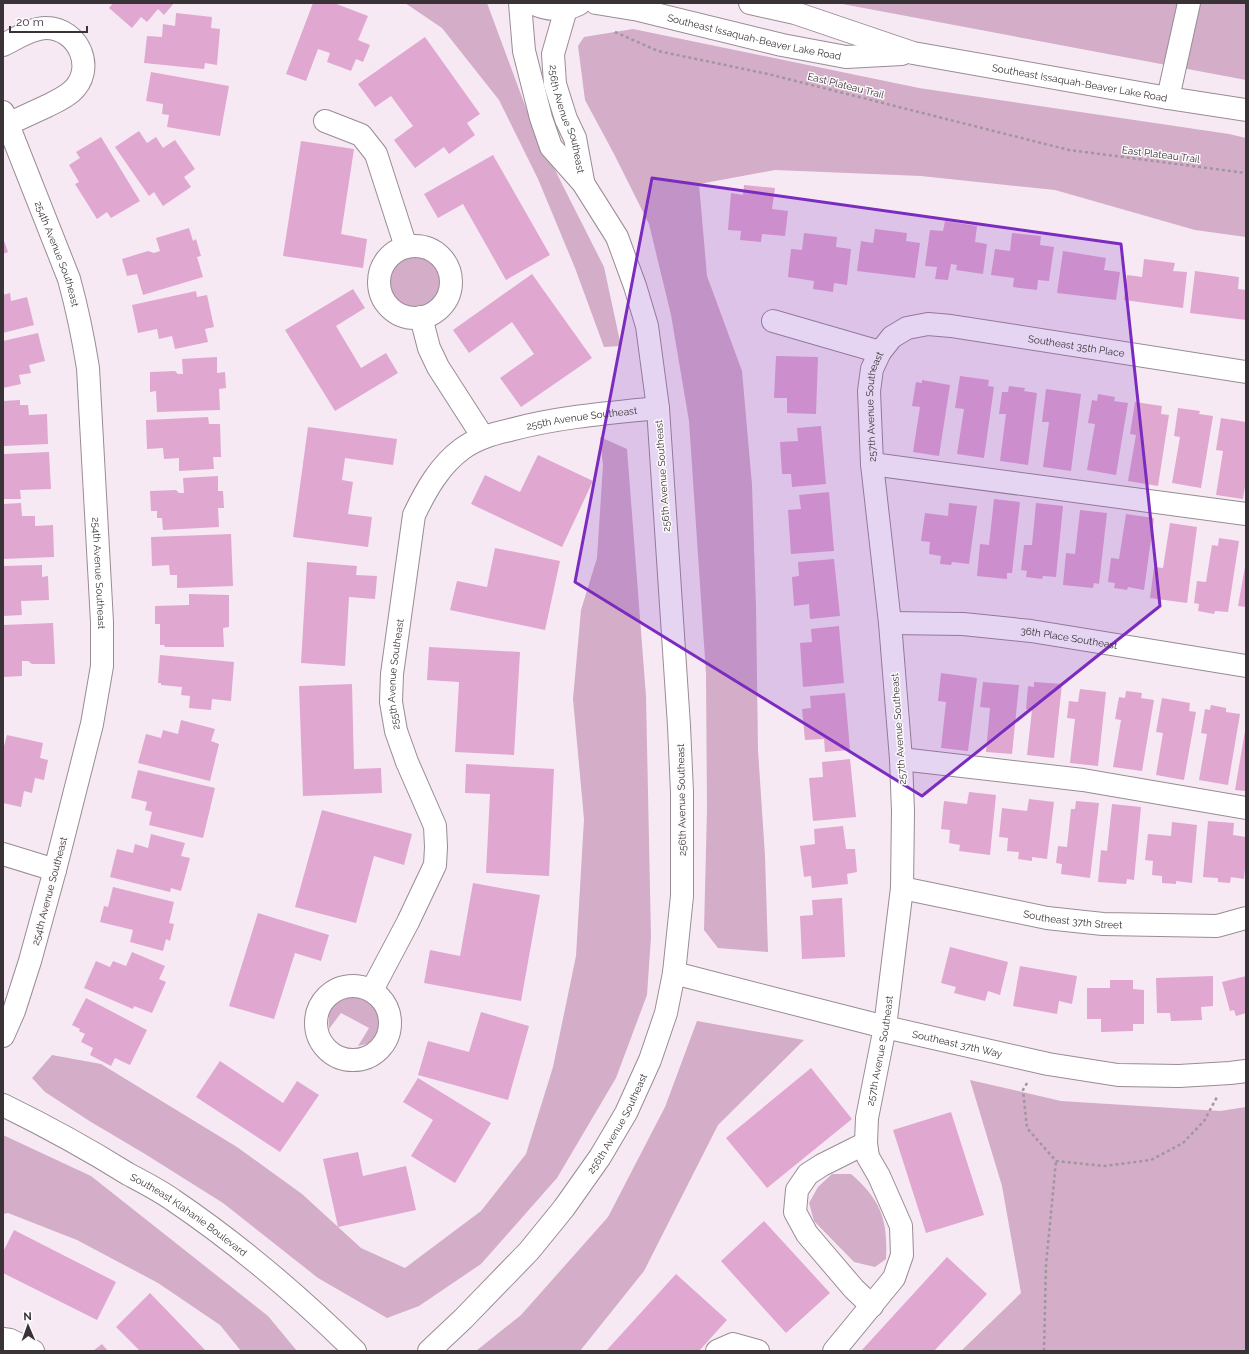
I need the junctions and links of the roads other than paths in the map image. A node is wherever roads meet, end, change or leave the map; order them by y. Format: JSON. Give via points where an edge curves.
{"nodes":[{"id":1,"x":520,"y":3,"type":"edge"},
{"id":2,"x":532,"y":3,"type":"edge"},
{"id":3,"x":596,"y":3,"type":"edge"},
{"id":4,"x":750,"y":3,"type":"edge"},
{"id":5,"x":1189,"y":3,"type":"edge"},
{"id":6,"x":574,"y":6,"type":"edge"},
{"id":7,"x":3,"y":45,"type":"edge"},
{"id":8,"x":914,"y":54,"type":"junction"},
{"id":9,"x":1168,"y":98,"type":"junction"},
{"id":10,"x":1246,"y":110,"type":"edge"},
{"id":11,"x":5,"y":118,"type":"edge"},
{"id":12,"x":325,"y":121,"type":"dead end"},
{"id":13,"x":583,"y":183,"type":"junction"},
{"id":14,"x":406,"y":247,"type":"junction"},
{"id":15,"x":421,"y":318,"type":"junction"},
{"id":16,"x":773,"y":321,"type":"dead end"},
{"id":17,"x":907,"y":328,"type":"joint"},
{"id":18,"x":880,"y":352,"type":"junction"},
{"id":19,"x":1246,"y":372,"type":"edge"},
{"id":20,"x":658,"y":408,"type":"junction"},
{"id":21,"x":483,"y":437,"type":"junction"},
{"id":22,"x":872,"y":464,"type":"junction"},
{"id":23,"x":1246,"y":514,"type":"edge"},
{"id":24,"x":890,"y":623,"type":"junction"},
{"id":25,"x":1246,"y":666,"type":"edge"},
{"id":26,"x":901,"y":759,"type":"junction"},
{"id":27,"x":1246,"y":808,"type":"edge"},
{"id":28,"x":3,"y":854,"type":"edge"},
{"id":29,"x":55,"y":870,"type":"junction"},
{"id":30,"x":902,"y":888,"type":"junction"},
{"id":31,"x":1246,"y":918,"type":"edge"},
{"id":32,"x":674,"y":973,"type":"junction"},
{"id":33,"x":372,"y":990,"type":"dead end"},
{"id":34,"x":885,"y":1027,"type":"junction"},
{"id":35,"x":3,"y":1036,"type":"edge"},
{"id":36,"x":1238,"y":1072,"type":"edge"},
{"id":37,"x":3,"y":1105,"type":"edge"},
{"id":38,"x":866,"y":1143,"type":"junction"},
{"id":39,"x":872,"y":1306,"type":"junction"},
{"id":40,"x":3,"y":1339,"type":"edge"},
{"id":41,"x":33,"y":1351,"type":"edge"},
{"id":42,"x":355,"y":1351,"type":"edge"},
{"id":43,"x":429,"y":1351,"type":"edge"},
{"id":44,"x":717,"y":1351,"type":"edge"},
{"id":45,"x":758,"y":1351,"type":"edge"},
{"id":46,"x":834,"y":1351,"type":"edge"}],
"edges":[{"from":1,"to":13,"type":"street","name":"256th Avenue Southeast","via":[[524,51],[551,147]]},
{"from":2,"to":6,"type":"street","via":[[549,9]]},
{"from":3,"to":8,"type":"street","name":"Southeast Issaquah-Beaver Lake Road","via":[[639,10],[782,45],[846,57]]},
{"from":4,"to":8,"type":"street","name":"Southeast Issaquah-Beaver Lake Road","via":[[795,13]]},
{"from":5,"to":9,"type":"street"},
{"from":6,"to":13,"type":"street","name":"256th Avenue Southeast","via":[[553,54],[555,84],[575,138]]},
{"from":7,"to":11,"type":"street","via":[[34,31],[45,28],[56,30],[67,34],[75,42],[81,51],[83,62],[78,84],[71,92],[62,98]]},
{"from":8,"to":9,"type":"street","name":"Southeast Issaquah-Beaver Lake Road"},
{"from":9,"to":10,"type":"street","name":"Southeast Issaquah-Beaver Lake Road"},
{"from":11,"to":29,"type":"street","name":"254th Avenue Southeast","via":[[69,279],[88,368],[102,622],[102,666],[92,724]]},
{"from":12,"to":14,"type":"street","via":[[361,135],[376,154]]},
{"from":13,"to":20,"type":"street","name":"256th Avenue Southeast","via":[[617,238],[635,286],[647,326]]},
{"from":14,"to":15,"type":"street","via":[[386,260],[380,271],[381,295],[387,305],[397,313],[408,318]]},
{"from":14,"to":15,"type":"street","via":[[418,246],[439,255],[450,275],[448,298],[432,314]]},
{"from":15,"to":21,"type":"street","via":[[429,348],[438,367]]},
{"from":16,"to":18,"type":"street"},
{"from":17,"to":18,"type":"street","name":"257th Avenue Southeast","via":[[892,337]]},
{"from":17,"to":19,"type":"street","name":"Southeast 35th Place","via":[[928,324],[951,326]]},
{"from":18,"to":22,"type":"street","name":"257th Avenue Southeast","via":[[872,369],[868,391]]},
{"from":20,"to":21,"type":"street","name":"255th Avenue Southeast","via":[[540,422]]},
{"from":20,"to":32,"type":"street","name":"256th Avenue Southeast","via":[[682,792],[682,896]]},
{"from":21,"to":33,"type":"street","name":"255th Avenue Southeast","via":[[451,458],[436,476],[414,514],[392,674],[391,702],[396,731],[435,826],[435,865]]},
{"from":22,"to":23,"type":"street"},
{"from":22,"to":24,"type":"street","name":"257th Avenue Southeast"},
{"from":24,"to":25,"type":"street","name":"36th Place Southeast","via":[[963,624],[1031,631]]},
{"from":24,"to":26,"type":"street","name":"257th Avenue Southeast"},
{"from":26,"to":27,"type":"street","via":[[1083,780]]},
{"from":26,"to":30,"type":"street","name":"257th Avenue Southeast"},
{"from":28,"to":29,"type":"street"},
{"from":29,"to":35,"type":"street","name":"254th Avenue Southeast","via":[[30,961]]},
{"from":30,"to":31,"type":"street","name":"Southeast 37th Street","via":[[1047,918],[1103,924],[1217,926]]},
{"from":30,"to":34,"type":"street","name":"257th Avenue Southeast"},
{"from":32,"to":34,"type":"street","name":"Southeast 37th Way"},
{"from":32,"to":43,"type":"street","name":"256th Avenue Southeast","via":[[666,1013],[650,1060],[626,1113],[600,1157],[530,1251]]},
{"from":34,"to":36,"type":"street","name":"Southeast 37th Way","via":[[1048,1064],[1118,1075],[1179,1076]]},
{"from":34,"to":38,"type":"street","name":"257th Avenue Southeast","via":[[867,1118]]},
{"from":37,"to":42,"type":"street","name":"Southeast Klahanie Boulevard","via":[[172,1199],[223,1236],[313,1310]]},
{"from":38,"to":39,"type":"street","name":"257th Avenue Southeast","via":[[868,1157],[901,1226],[902,1256],[894,1278]]},
{"from":38,"to":39,"type":"street","via":[[808,1174],[797,1190],[795,1212],[807,1234]]},
{"from":39,"to":46,"type":"street","name":"257th Avenue Southeast"},
{"from":40,"to":41,"type":"street"},
{"from":44,"to":45,"type":"street","via":[[733,1344]]}]}
